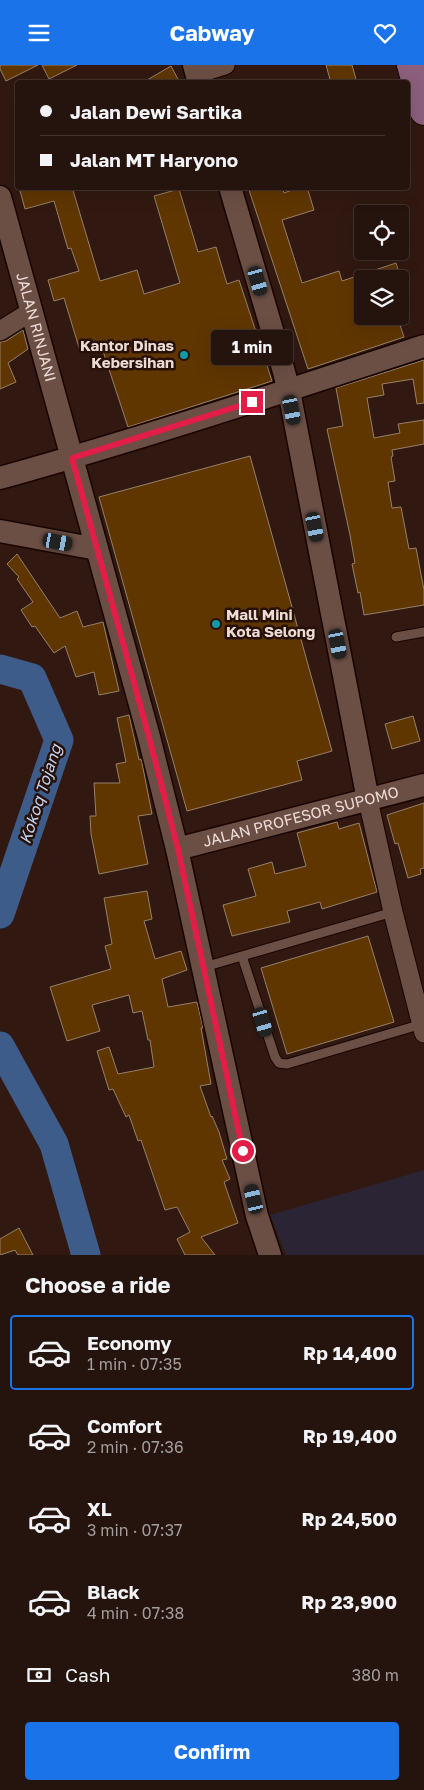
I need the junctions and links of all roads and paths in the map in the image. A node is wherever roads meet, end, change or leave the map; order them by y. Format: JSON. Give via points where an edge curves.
{"nodes":[{"id":1,"x":225,"y":65,"type":"edge"},
{"id":2,"x":411,"y":65,"type":"edge"},
{"id":3,"x":196,"y":74,"type":"edge"},
{"id":4,"x":424,"y":111,"type":"edge"},
{"id":5,"x":231,"y":190,"type":"edge"},
{"id":6,"x":0,"y":197,"type":"edge"},
{"id":7,"x":32,"y":311,"type":"junction"},
{"id":8,"x":0,"y":331,"type":"edge"},
{"id":9,"x":424,"y":346,"type":"edge"},
{"id":10,"x":288,"y":391,"type":"junction"},
{"id":11,"x":72,"y":458,"type":"junction"},
{"id":12,"x":0,"y":478,"type":"edge"},
{"id":13,"x":0,"y":531,"type":"edge"},
{"id":14,"x":97,"y":549,"type":"junction"},
{"id":15,"x":424,"y":632,"type":"edge"},
{"id":16,"x":396,"y":637,"type":"dead end"},
{"id":17,"x":424,"y":785,"type":"edge"},
{"id":18,"x":368,"y":800,"type":"junction"},
{"id":19,"x":178,"y":849,"type":"junction"},
{"id":20,"x":393,"y":912,"type":"junction"},
{"id":21,"x":242,"y":956,"type":"junction"},
{"id":22,"x":204,"y":967,"type":"junction"},
{"id":23,"x":423,"y":1029,"type":"edge"},
{"id":24,"x":270,"y":1255,"type":"edge"}],
"edges":[{"from":1,"to":3,"type":"street"},
{"from":2,"to":4,"type":"main road"},
{"from":5,"to":10,"type":"street"},
{"from":6,"to":7,"type":"street","name":"JALAN RINJANI"},
{"from":7,"to":8,"type":"street"},
{"from":7,"to":11,"type":"street","name":"JALAN RINJANI"},
{"from":9,"to":10,"type":"street"},
{"from":10,"to":11,"type":"street"},
{"from":10,"to":18,"type":"street"},
{"from":11,"to":12,"type":"street"},
{"from":11,"to":14,"type":"street","name":"JALAN RINJANI"},
{"from":13,"to":14,"type":"street"},
{"from":14,"to":19,"type":"street","name":"JALAN RINJANI"},
{"from":15,"to":16,"type":"lane"},
{"from":17,"to":18,"type":"street","name":"JALAN PROFESOR SUPOMO"},
{"from":18,"to":19,"type":"street","name":"JALAN PROFESOR SUPOMO"},
{"from":18,"to":20,"type":"street"},
{"from":19,"to":22,"type":"street","name":"JALAN RINJANI"},
{"from":20,"to":21,"type":"lane"},
{"from":20,"to":23,"type":"street"},
{"from":21,"to":22,"type":"lane"},
{"from":21,"to":23,"type":"lane","via":[[268,1039],[279,1063],[287,1064]]},
{"from":22,"to":24,"type":"street","name":"JALAN RINJANI","via":[[255,1208]]}]}
